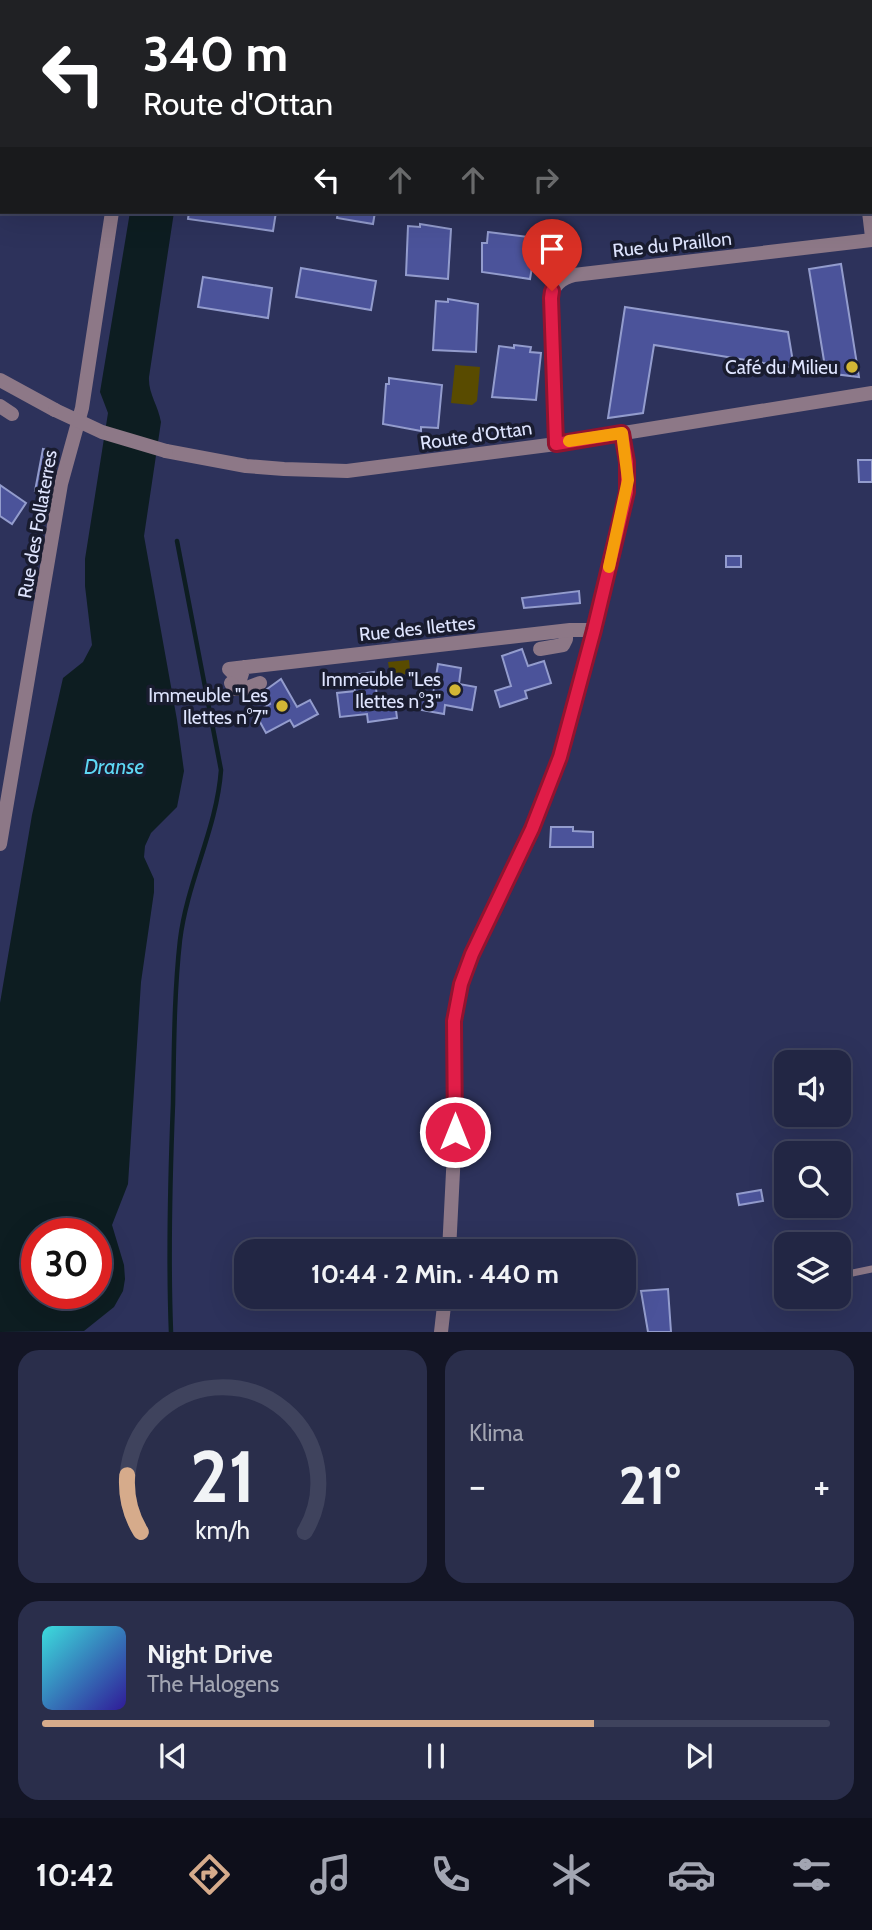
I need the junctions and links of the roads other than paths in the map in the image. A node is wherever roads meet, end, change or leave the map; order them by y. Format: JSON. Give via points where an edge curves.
{"nodes":[{"id":1,"x":112,"y":214,"type":"edge"},
{"id":2,"x":869,"y":214,"type":"edge"},
{"id":3,"x":872,"y":239,"type":"edge"},
{"id":4,"x":0,"y":380,"type":"edge"},
{"id":5,"x":872,"y":393,"type":"edge"},
{"id":6,"x":622,"y":433,"type":"junction"},
{"id":7,"x":556,"y":444,"type":"junction"},
{"id":8,"x":594,"y":630,"type":"junction"},
{"id":9,"x":566,"y":631,"type":"junction"},
{"id":10,"x":540,"y":649,"type":"dead end"},
{"id":11,"x":260,"y":683,"type":"dead end"},
{"id":12,"x":0,"y":844,"type":"edge"},
{"id":13,"x":450,"y":1239,"type":"edge"},
{"id":14,"x":872,"y":1269,"type":"edge"},
{"id":15,"x":851,"y":1273,"type":"edge"},
{"id":16,"x":444,"y":1309,"type":"edge"},
{"id":17,"x":441,"y":1332,"type":"edge"}],
"edges":[{"from":1,"to":12,"type":"street","name":"Rue des Follaterres","via":[[82,408],[61,484]]},
{"from":2,"to":3,"type":"street"},
{"from":3,"to":7,"type":"street","name":"Rue du Praillon","via":[[573,275],[559,281],[551,298]]},
{"from":4,"to":7,"type":"street","name":"Route d'Ottan","bridge":true,"via":[[102,432],[183,455],[284,469],[346,471]]},
{"from":5,"to":6,"type":"street","name":"Route d'Ottan"},
{"from":6,"to":7,"type":"street","name":"Route d'Ottan"},
{"from":6,"to":8,"type":"street","via":[[627,492]]},
{"from":8,"to":9,"type":"street","name":"Rue des Ilettes"},
{"from":8,"to":13,"type":"street","via":[[554,775],[461,984],[454,1029]]},
{"from":9,"to":10,"type":"street","via":[[563,645]]},
{"from":9,"to":11,"type":"street","name":"Rue des Ilettes","via":[[236,668],[227,678],[235,689]]},
{"from":14,"to":15,"type":"lane"},
{"from":16,"to":17,"type":"street"}]}
